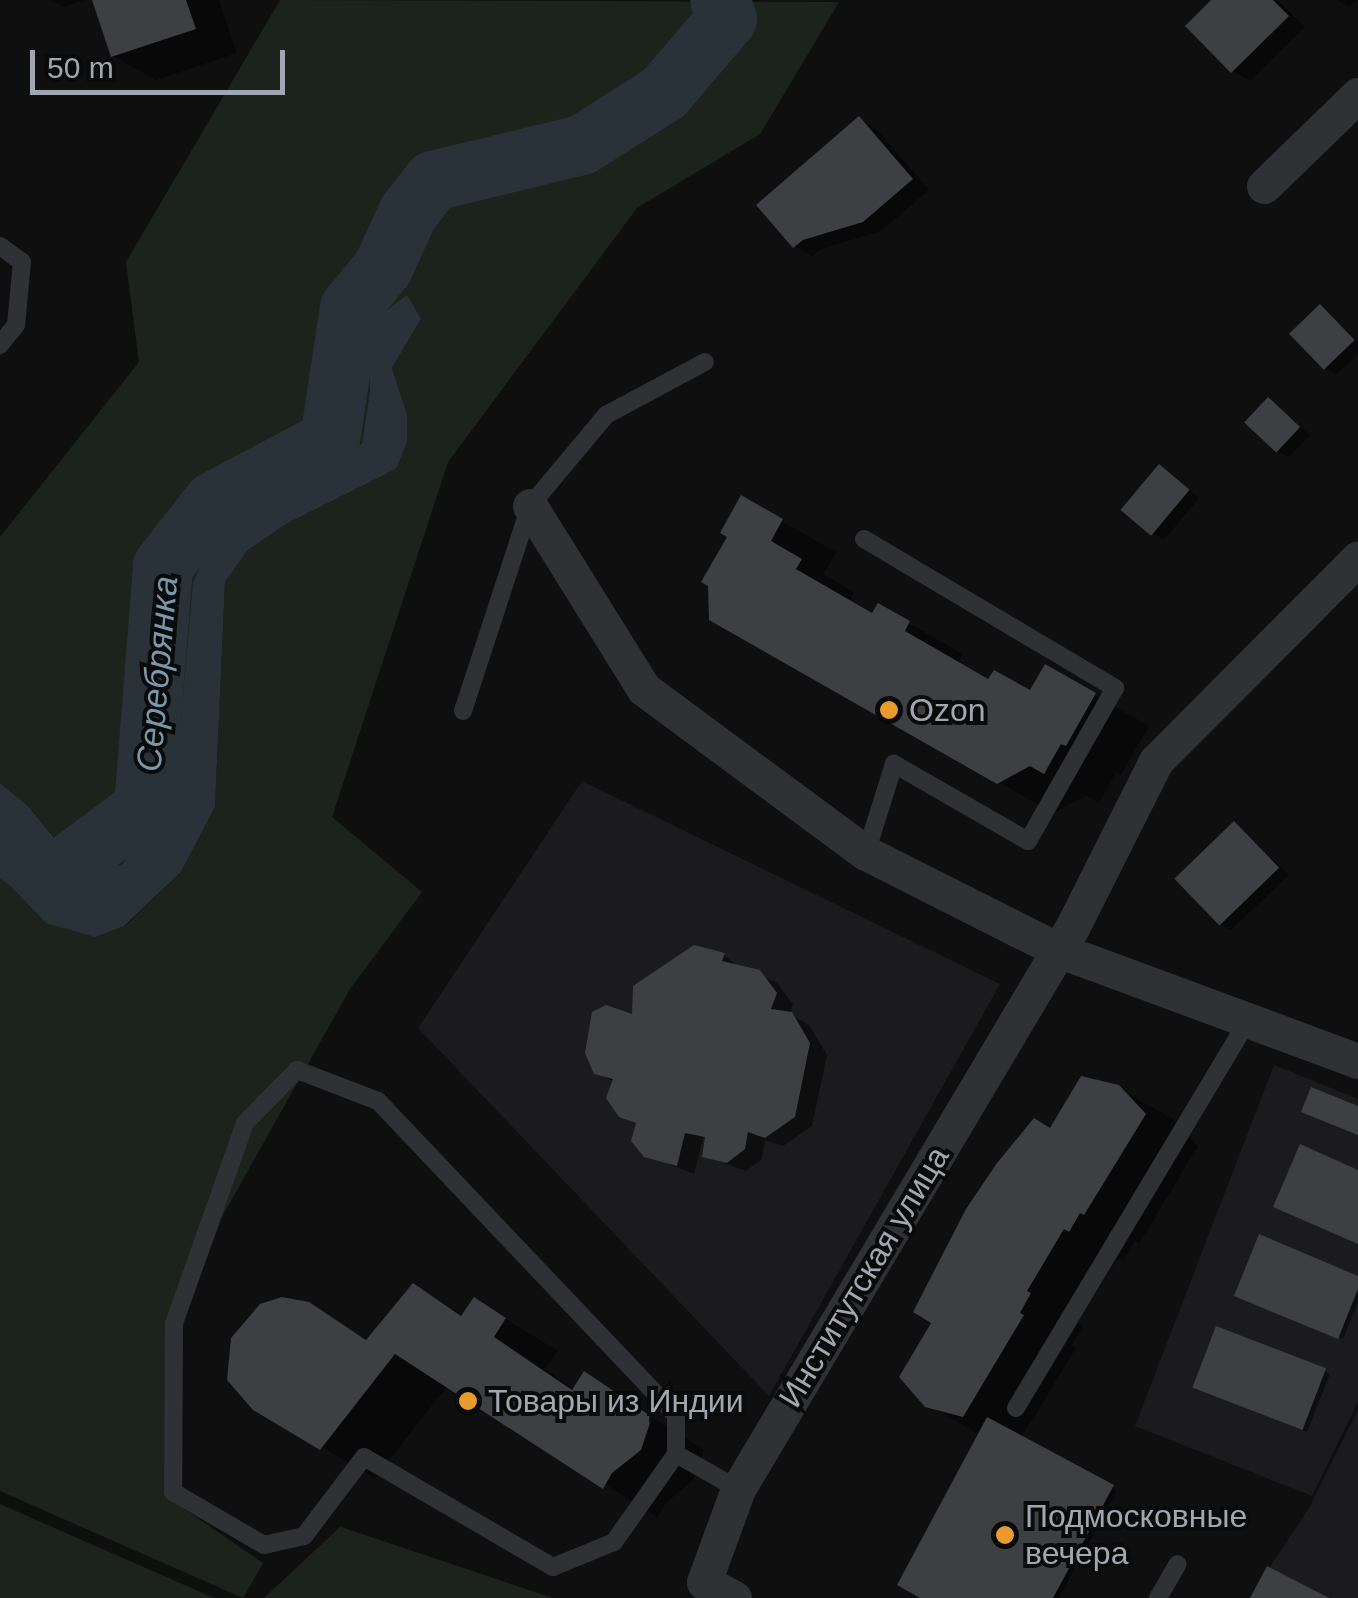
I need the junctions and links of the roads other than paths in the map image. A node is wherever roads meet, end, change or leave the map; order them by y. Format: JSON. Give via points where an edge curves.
{"nodes":[{"id":1,"x":1356,"y":102,"type":"edge"},
{"id":2,"x":1264,"y":186,"type":"dead end"},
{"id":3,"x":0,"y":246,"type":"edge"},
{"id":4,"x":0,"y":346,"type":"edge"},
{"id":5,"x":705,"y":362,"type":"dead end"},
{"id":6,"x":530,"y":506,"type":"junction"},
{"id":7,"x":864,"y":538,"type":"dead end"},
{"id":8,"x":1358,"y":558,"type":"edge"},
{"id":9,"x":463,"y":712,"type":"dead end"},
{"id":10,"x":866,"y":852,"type":"junction"},
{"id":11,"x":1058,"y":950,"type":"junction"},
{"id":12,"x":1249,"y":1018,"type":"junction"},
{"id":13,"x":1358,"y":1061,"type":"edge"},
{"id":14,"x":1016,"y":1408,"type":"dead end"},
{"id":15,"x":676,"y":1454,"type":"junction"},
{"id":16,"x":738,"y":1490,"type":"junction"},
{"id":17,"x":1178,"y":1564,"type":"dead end"},
{"id":18,"x":734,"y":1598,"type":"edge"},
{"id":19,"x":1158,"y":1598,"type":"edge"}],
"edges":[{"from":1,"to":2,"type":"street"},
{"from":3,"to":4,"type":"lane","via":[[22,262],[16,324]]},
{"from":5,"to":6,"type":"lane","via":[[606,416]]},
{"from":6,"to":9,"type":"lane"},
{"from":6,"to":10,"type":"street","via":[[644,689]]},
{"from":7,"to":10,"type":"lane","via":[[1115,688],[1028,841],[894,764]]},
{"from":8,"to":11,"type":"street","name":"Институтская улица","via":[[1156,761]]},
{"from":10,"to":11,"type":"street"},
{"from":11,"to":12,"type":"street"},
{"from":11,"to":16,"type":"street","name":"Институтская улица"},
{"from":12,"to":13,"type":"street"},
{"from":12,"to":14,"type":"lane"},
{"from":15,"to":15,"type":"lane","via":[[614,1542],[553,1567],[364,1457],[304,1536],[264,1545],[173,1492],[174,1324],[245,1123],[298,1070],[378,1100],[676,1416]]},
{"from":15,"to":16,"type":"lane"},
{"from":16,"to":18,"type":"street","name":"Институтская улица","via":[[704,1582]]},
{"from":17,"to":19,"type":"lane"}]}
